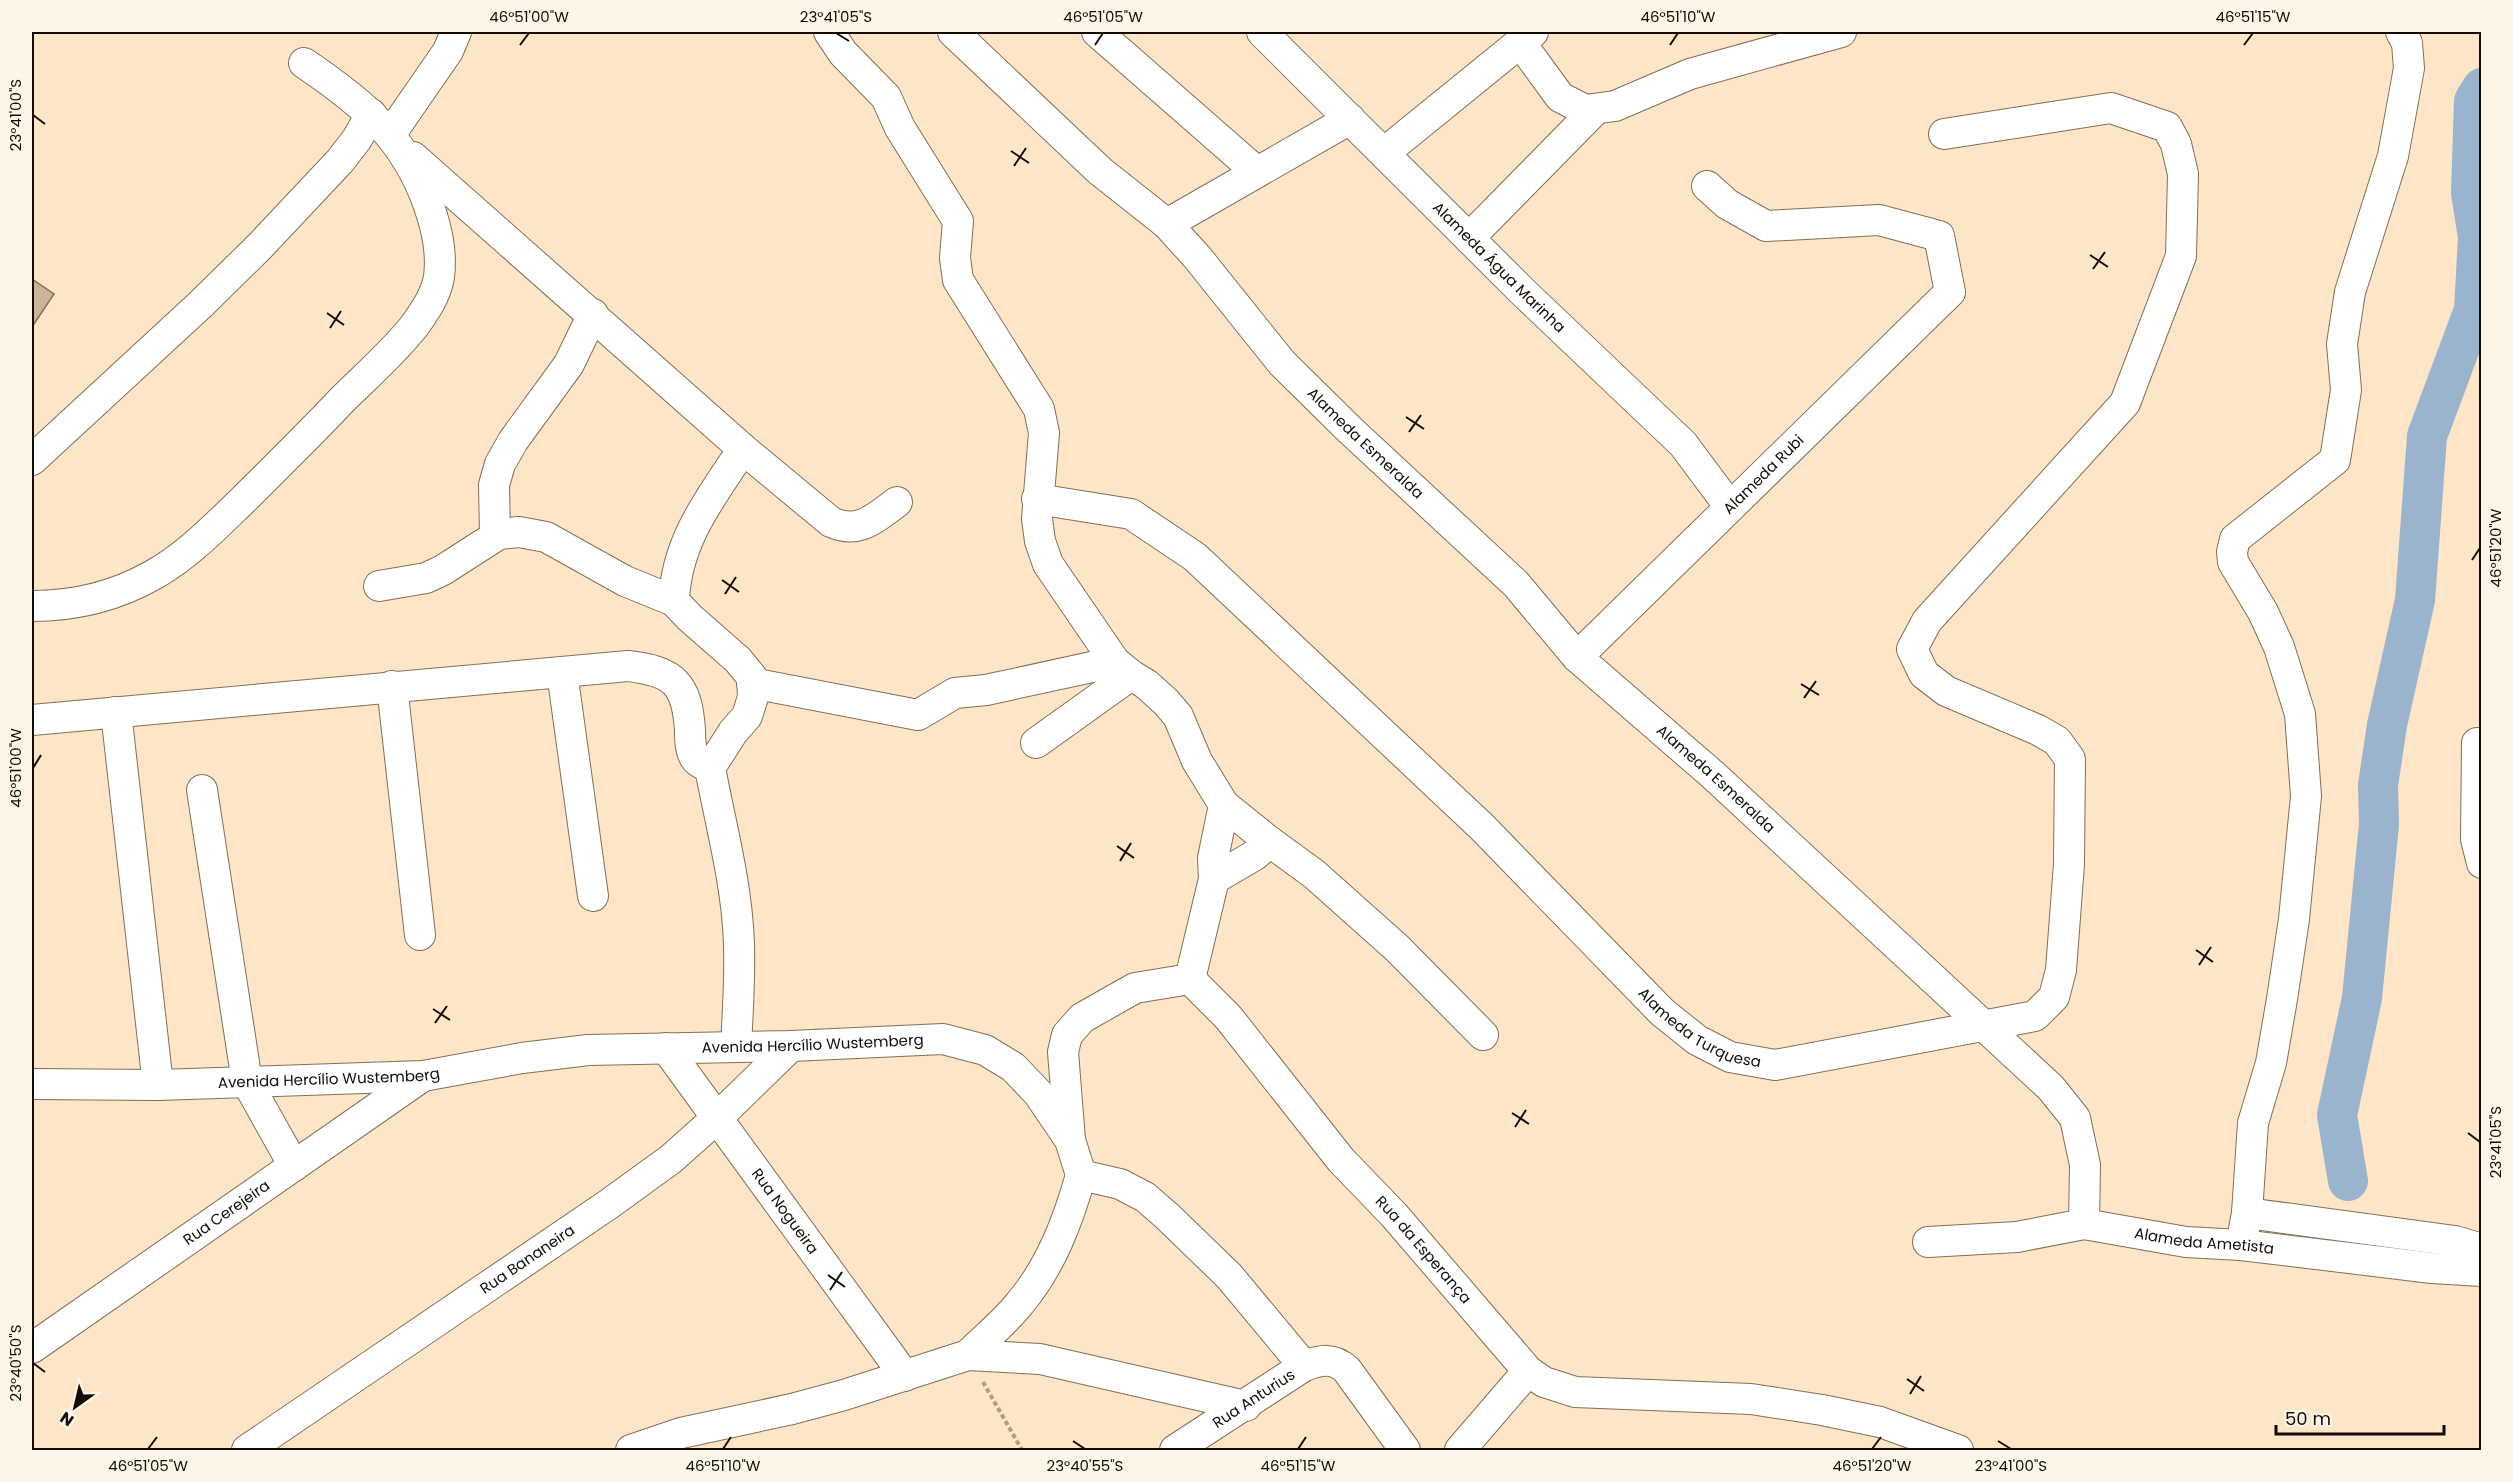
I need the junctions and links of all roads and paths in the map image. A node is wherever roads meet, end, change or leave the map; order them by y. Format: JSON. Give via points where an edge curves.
{"nodes":[{"id":1,"x":456,"y":32,"type":"edge"},
{"id":2,"x":829,"y":32,"type":"edge"},
{"id":3,"x":953,"y":32,"type":"edge"},
{"id":4,"x":1097,"y":32,"type":"edge"},
{"id":5,"x":1262,"y":32,"type":"edge"},
{"id":6,"x":1841,"y":32,"type":"edge"},
{"id":7,"x":2401,"y":32,"type":"edge"},
{"id":8,"x":1527,"y":37,"type":"edge"},
{"id":9,"x":304,"y":63,"type":"dead end"},
{"id":10,"x":1596,"y":109,"type":"junction"},
{"id":11,"x":1350,"y":119,"type":"junction"},
{"id":12,"x":387,"y":132,"type":"junction"},
{"id":13,"x":1944,"y":134,"type":"dead end"},
{"id":14,"x":1384,"y":153,"type":"junction"},
{"id":15,"x":1257,"y":172,"type":"junction"},
{"id":16,"x":1707,"y":186,"type":"dead end"},
{"id":17,"x":1167,"y":224,"type":"junction"},
{"id":18,"x":1469,"y":238,"type":"junction"},
{"id":19,"x":593,"y":314,"type":"junction"},
{"id":20,"x":743,"y":448,"type":"junction"},
{"id":21,"x":32,"y":460,"type":"edge"},
{"id":22,"x":1037,"y":500,"type":"junction"},
{"id":23,"x":897,"y":502,"type":"dead end"},
{"id":24,"x":1730,"y":507,"type":"junction"},
{"id":25,"x":495,"y":536,"type":"junction"},
{"id":26,"x":379,"y":586,"type":"dead end"},
{"id":27,"x":674,"y":601,"type":"junction"},
{"id":28,"x":32,"y":606,"type":"edge"},
{"id":29,"x":1577,"y":657,"type":"junction"},
{"id":30,"x":1123,"y":669,"type":"junction"},
{"id":31,"x":562,"y":672,"type":"junction"},
{"id":32,"x":752,"y":683,"type":"junction"},
{"id":33,"x":392,"y":686,"type":"junction"},
{"id":34,"x":116,"y":712,"type":"junction"},
{"id":35,"x":32,"y":720,"type":"edge"},
{"id":36,"x":1036,"y":743,"type":"dead end"},
{"id":37,"x":2477,"y":743,"type":"dead end"},
{"id":38,"x":710,"y":768,"type":"junction"},
{"id":39,"x":202,"y":790,"type":"dead end"},
{"id":40,"x":1224,"y":806,"type":"junction"},
{"id":41,"x":1270,"y":842,"type":"junction"},
{"id":42,"x":2481,"y":863,"type":"edge"},
{"id":43,"x":1214,"y":879,"type":"junction"},
{"id":44,"x":593,"y":896,"type":"dead end"},
{"id":45,"x":420,"y":934,"type":"dead end"},
{"id":46,"x":1190,"y":980,"type":"junction"},
{"id":47,"x":1983,"y":1027,"type":"junction"},
{"id":48,"x":1483,"y":1035,"type":"dead end"},
{"id":49,"x":736,"y":1045,"type":"junction"},
{"id":50,"x":791,"y":1046,"type":"junction"},
{"id":51,"x":666,"y":1048,"type":"junction"},
{"id":52,"x":423,"y":1076,"type":"junction"},
{"id":53,"x":247,"y":1082,"type":"junction"},
{"id":54,"x":32,"y":1083,"type":"edge"},
{"id":55,"x":158,"y":1085,"type":"junction"},
{"id":56,"x":717,"y":1118,"type":"junction"},
{"id":57,"x":1070,"y":1140,"type":"junction"},
{"id":58,"x":294,"y":1166,"type":"junction"},
{"id":59,"x":1081,"y":1175,"type":"junction"},
{"id":60,"x":2247,"y":1213,"type":"junction"},
{"id":61,"x":2084,"y":1224,"type":"junction"},
{"id":62,"x":1928,"y":1242,"type":"dead end"},
{"id":63,"x":2241,"y":1245,"type":"junction"},
{"id":64,"x":2481,"y":1249,"type":"edge"},
{"id":65,"x":2481,"y":1271,"type":"edge"},
{"id":66,"x":32,"y":1348,"type":"edge"},
{"id":67,"x":968,"y":1355,"type":"junction"},
{"id":68,"x":1304,"y":1366,"type":"junction"},
{"id":69,"x":1528,"y":1371,"type":"junction"},
{"id":70,"x":904,"y":1376,"type":"junction"},
{"id":71,"x":1246,"y":1406,"type":"junction"},
{"id":72,"x":265,"y":1446,"type":"edge"},
{"id":73,"x":631,"y":1450,"type":"edge"},
{"id":74,"x":1022,"y":1450,"type":"edge"},
{"id":75,"x":1174,"y":1450,"type":"edge"},
{"id":76,"x":1406,"y":1450,"type":"edge"},
{"id":77,"x":1460,"y":1450,"type":"edge"},
{"id":78,"x":1958,"y":1450,"type":"edge"}],
"edges":[{"from":1,"to":12,"type":"street","via":[[448,51]]},
{"from":2,"to":22,"type":"street","via":[[843,53],[886,97],[900,128],[958,221],[958,279],[1039,409],[1044,433]]},
{"from":3,"to":17,"type":"street","name":"Alameda Esmeralda","via":[[1100,171]]},
{"from":4,"to":15,"type":"street"},
{"from":5,"to":11,"type":"street","name":"Alameda Água Marinha"},
{"from":6,"to":10,"type":"street","via":[[1690,74],[1615,106]]},
{"from":7,"to":60,"type":"street","via":[[2407,43],[2409,68],[2393,156],[2350,292],[2342,344],[2346,390],[2335,460],[2235,539],[2232,552],[2233,562],[2279,646],[2300,714],[2306,796],[2282,999],[2271,1063],[2253,1123]]},
{"from":8,"to":10,"type":"street","via":[[1560,97],[1585,110]]},
{"from":8,"to":14,"type":"street"},
{"from":9,"to":12,"type":"street","via":[[339,87]]},
{"from":10,"to":18,"type":"street"},
{"from":11,"to":14,"type":"street","name":"Alameda Água Marinha"},
{"from":11,"to":15,"type":"street"},
{"from":12,"to":19,"type":"street"},
{"from":12,"to":21,"type":"street","via":[[357,139],[260,246]]},
{"from":12,"to":28,"type":"street","via":[[420,182],[439,242],[438,280],[433,298],[414,327],[305,439],[178,558],[114,594],[59,606]]},
{"from":13,"to":47,"type":"street","name":"Alameda Turquesa","via":[[2111,108],[2167,127],[2176,144],[2183,174],[2181,256],[2126,404],[1927,621],[1912,649],[1924,674],[1946,691],[2038,730],[2057,741],[2070,759],[2069,864],[2061,970],[2054,997],[2035,1016]]},
{"from":14,"to":18,"type":"street","name":"Alameda Água Marinha"},
{"from":15,"to":17,"type":"street"},
{"from":16,"to":24,"type":"street","name":"Alameda Rubi","via":[[1727,204],[1766,226],[1879,220],[1939,236],[1950,292]]},
{"from":17,"to":29,"type":"street","name":"Alameda Esmeralda","via":[[1282,363],[1516,584]]},
{"from":18,"to":24,"type":"street","name":"Alameda Água Marinha","via":[[1683,444]]},
{"from":19,"to":20,"type":"street"},
{"from":19,"to":25,"type":"street","via":[[569,364],[500,464],[494,484]]},
{"from":20,"to":23,"type":"street","via":[[843,528],[859,527]]},
{"from":20,"to":27,"type":"street","via":[[684,545]]},
{"from":22,"to":30,"type":"street","via":[[1040,541],[1048,564]]},
{"from":22,"to":47,"type":"street","name":"Alameda Turquesa","via":[[1131,514],[1195,557],[1482,827],[1662,1012],[1697,1040],[1730,1057],[1760,1064],[1792,1063]]},
{"from":24,"to":29,"type":"street","name":"Alameda Rubi"},
{"from":25,"to":26,"type":"street","via":[[426,578]]},
{"from":25,"to":27,"type":"street","via":[[519,532],[546,537],[625,581]]},
{"from":27,"to":32,"type":"street","via":[[738,660],[752,677]]},
{"from":29,"to":47,"type":"street","name":"Alameda Esmeralda","via":[[1713,776]]},
{"from":30,"to":32,"type":"street","via":[[955,693],[918,715]]},
{"from":30,"to":36,"type":"street"},
{"from":30,"to":40,"type":"street","via":[[1153,690],[1178,716],[1197,761]]},
{"from":31,"to":33,"type":"street"},
{"from":31,"to":38,"type":"street","via":[[628,666],[664,674],[680,686],[688,705],[692,752],[696,760]]},
{"from":31,"to":44,"type":"street"},
{"from":32,"to":38,"type":"street","via":[[753,697],[747,716]]},
{"from":33,"to":34,"type":"street"},
{"from":33,"to":45,"type":"street"},
{"from":34,"to":35,"type":"street"},
{"from":34,"to":55,"type":"street"},
{"from":37,"to":42,"type":"street","via":[[2476,839]]},
{"from":38,"to":49,"type":"street","via":[[739,943]]},
{"from":39,"to":53,"type":"street"},
{"from":40,"to":41,"type":"street"},
{"from":40,"to":43,"type":"street","via":[[1213,858]]},
{"from":41,"to":43,"type":"street"},
{"from":41,"to":48,"type":"street","via":[[1314,874],[1397,948]]},
{"from":43,"to":46,"type":"street"},
{"from":46,"to":57,"type":"street","via":[[1135,988],[1082,1018],[1067,1035],[1063,1052]]},
{"from":46,"to":69,"type":"street","name":"Rua da Esperança","via":[[1228,1017],[1341,1160],[1394,1215]]},
{"from":47,"to":61,"type":"street","name":"Alameda Esmeralda","via":[[2050,1088],[2075,1119],[2085,1165]]},
{"from":49,"to":50,"type":"street","name":"Avenida Hercílio Wustemberg"},
{"from":49,"to":51,"type":"street","name":"Avenida Hercílio Wustemberg"},
{"from":50,"to":56,"type":"street","name":"Rua Bananeira"},
{"from":50,"to":57,"type":"street","name":"Avenida Hercílio Wustemberg","via":[[943,1039],[985,1050],[1013,1067],[1038,1093]]},
{"from":51,"to":52,"type":"street","name":"Avenida Hercílio Wustemberg","via":[[588,1050]]},
{"from":51,"to":56,"type":"street","name":"Rua Nogueira"},
{"from":52,"to":53,"type":"street","name":"Avenida Hercílio Wustemberg"},
{"from":52,"to":58,"type":"street","name":"Rua Cerejeira"},
{"from":53,"to":55,"type":"street","name":"Avenida Hercílio Wustemberg"},
{"from":53,"to":58,"type":"street"},
{"from":54,"to":55,"type":"street","name":"Avenida Hercílio Wustemberg"},
{"from":56,"to":70,"type":"street","name":"Rua Nogueira"},
{"from":56,"to":72,"type":"street","name":"Rua Bananeira","via":[[671,1159],[609,1204]]},
{"from":57,"to":59,"type":"street","name":"Avenida Hercílio Wustemberg"},
{"from":58,"to":66,"type":"street","name":"Rua Cerejeira"},
{"from":59,"to":67,"type":"street","via":[[1056,1248],[1036,1280],[1020,1303]]},
{"from":59,"to":68,"type":"street","via":[[1120,1184],[1167,1216],[1229,1276]]},
{"from":60,"to":63,"type":"street"},
{"from":60,"to":64,"type":"street","via":[[2455,1241]]},
{"from":61,"to":62,"type":"street","name":"Alameda Ametista","via":[[2017,1237]]},
{"from":61,"to":63,"type":"street","name":"Alameda Ametista","via":[[2186,1242]]},
{"from":63,"to":65,"type":"street","name":"Alameda Ametista"},
{"from":67,"to":70,"type":"street"},
{"from":67,"to":71,"type":"street","via":[[1040,1359]]},
{"from":67,"to":74,"type":"path"},
{"from":68,"to":71,"type":"street","name":"Rua Anturius"},
{"from":68,"to":76,"type":"street","via":[[1329,1360],[1339,1363]]},
{"from":69,"to":77,"type":"street"},
{"from":69,"to":78,"type":"street","name":"Rua da Esperança","via":[[1544,1382],[1575,1392],[1751,1399],[1822,1410],[1880,1422]]},
{"from":70,"to":73,"type":"street","via":[[792,1409],[681,1433]]},
{"from":71,"to":75,"type":"street","name":"Rua Anturius"}]}
